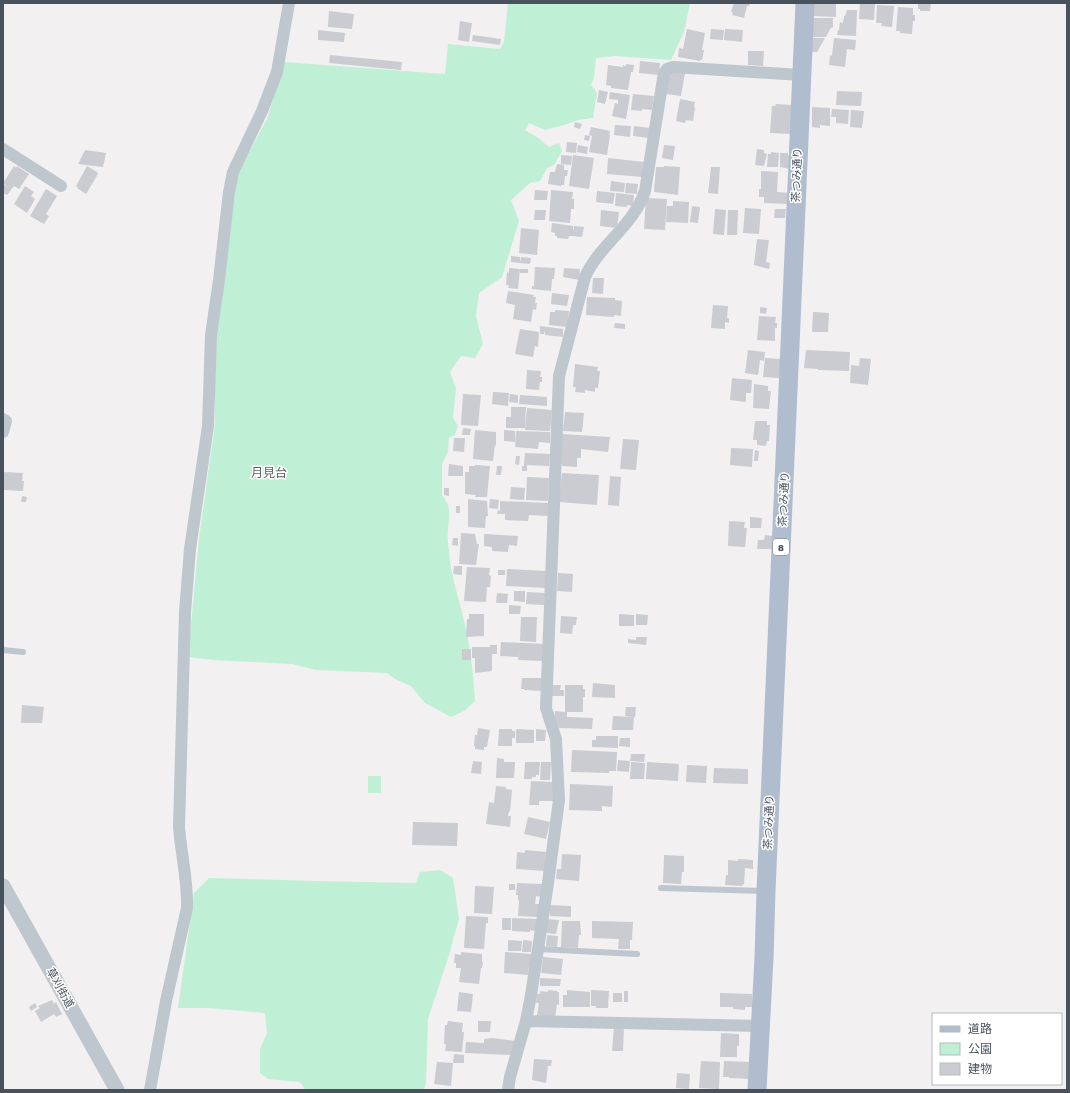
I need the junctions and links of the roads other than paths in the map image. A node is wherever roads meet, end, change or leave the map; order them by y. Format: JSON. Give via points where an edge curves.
{"nodes":[{"id":1,"x":289,"y":3,"type":"edge"},
{"id":2,"x":804,"y":3,"type":"edge"},
{"id":3,"x":801,"y":75,"type":"junction"},
{"id":4,"x":3,"y":149,"type":"edge"},
{"id":5,"x":61,"y":186,"type":"dead end"},
{"id":6,"x":3,"y":419,"type":"edge"},
{"id":7,"x":3,"y":432,"type":"edge"},
{"id":8,"x":3,"y":650,"type":"edge"},
{"id":9,"x":23,"y":652,"type":"dead end"},
{"id":10,"x":3,"y":886,"type":"edge"},
{"id":11,"x":661,"y":888,"type":"dead end"},
{"id":12,"x":766,"y":891,"type":"junction"},
{"id":13,"x":538,"y":949,"type":"junction"},
{"id":14,"x":637,"y":954,"type":"dead end"},
{"id":15,"x":526,"y":1021,"type":"junction"},
{"id":16,"x":761,"y":1026,"type":"junction"},
{"id":17,"x":117,"y":1090,"type":"edge"},
{"id":18,"x":150,"y":1090,"type":"edge"},
{"id":19,"x":508,"y":1090,"type":"edge"},
{"id":20,"x":758,"y":1090,"type":"edge"}],
"edges":[{"from":1,"to":18,"type":"street","via":[[277,72],[233,172],[228,199],[211,335],[208,426],[190,548],[185,612],[179,827],[187,908],[166,1001]]},
{"from":2,"to":3,"type":"main road","name":"茶つみ通り","number":"8"},
{"from":3,"to":12,"type":"main road","name":"茶つみ通り","number":"8"},
{"from":3,"to":13,"type":"street","via":[[673,67],[667,69],[664,73],[645,191],[641,202],[592,264],[585,277],[559,376],[546,708],[556,739],[559,800]]},
{"from":4,"to":5,"type":"street"},
{"from":6,"to":7,"type":"street","via":[[6,421]]},
{"from":8,"to":9,"type":"lane"},
{"from":10,"to":17,"type":"street","name":"草刈街道"},
{"from":11,"to":12,"type":"lane"},
{"from":12,"to":16,"type":"main road","name":"茶つみ通り","number":"8"},
{"from":13,"to":14,"type":"lane"},
{"from":13,"to":15,"type":"street"},
{"from":15,"to":16,"type":"street"},
{"from":15,"to":19,"type":"street"},
{"from":16,"to":20,"type":"main road","name":"茶つみ通り","number":"8"}]}
